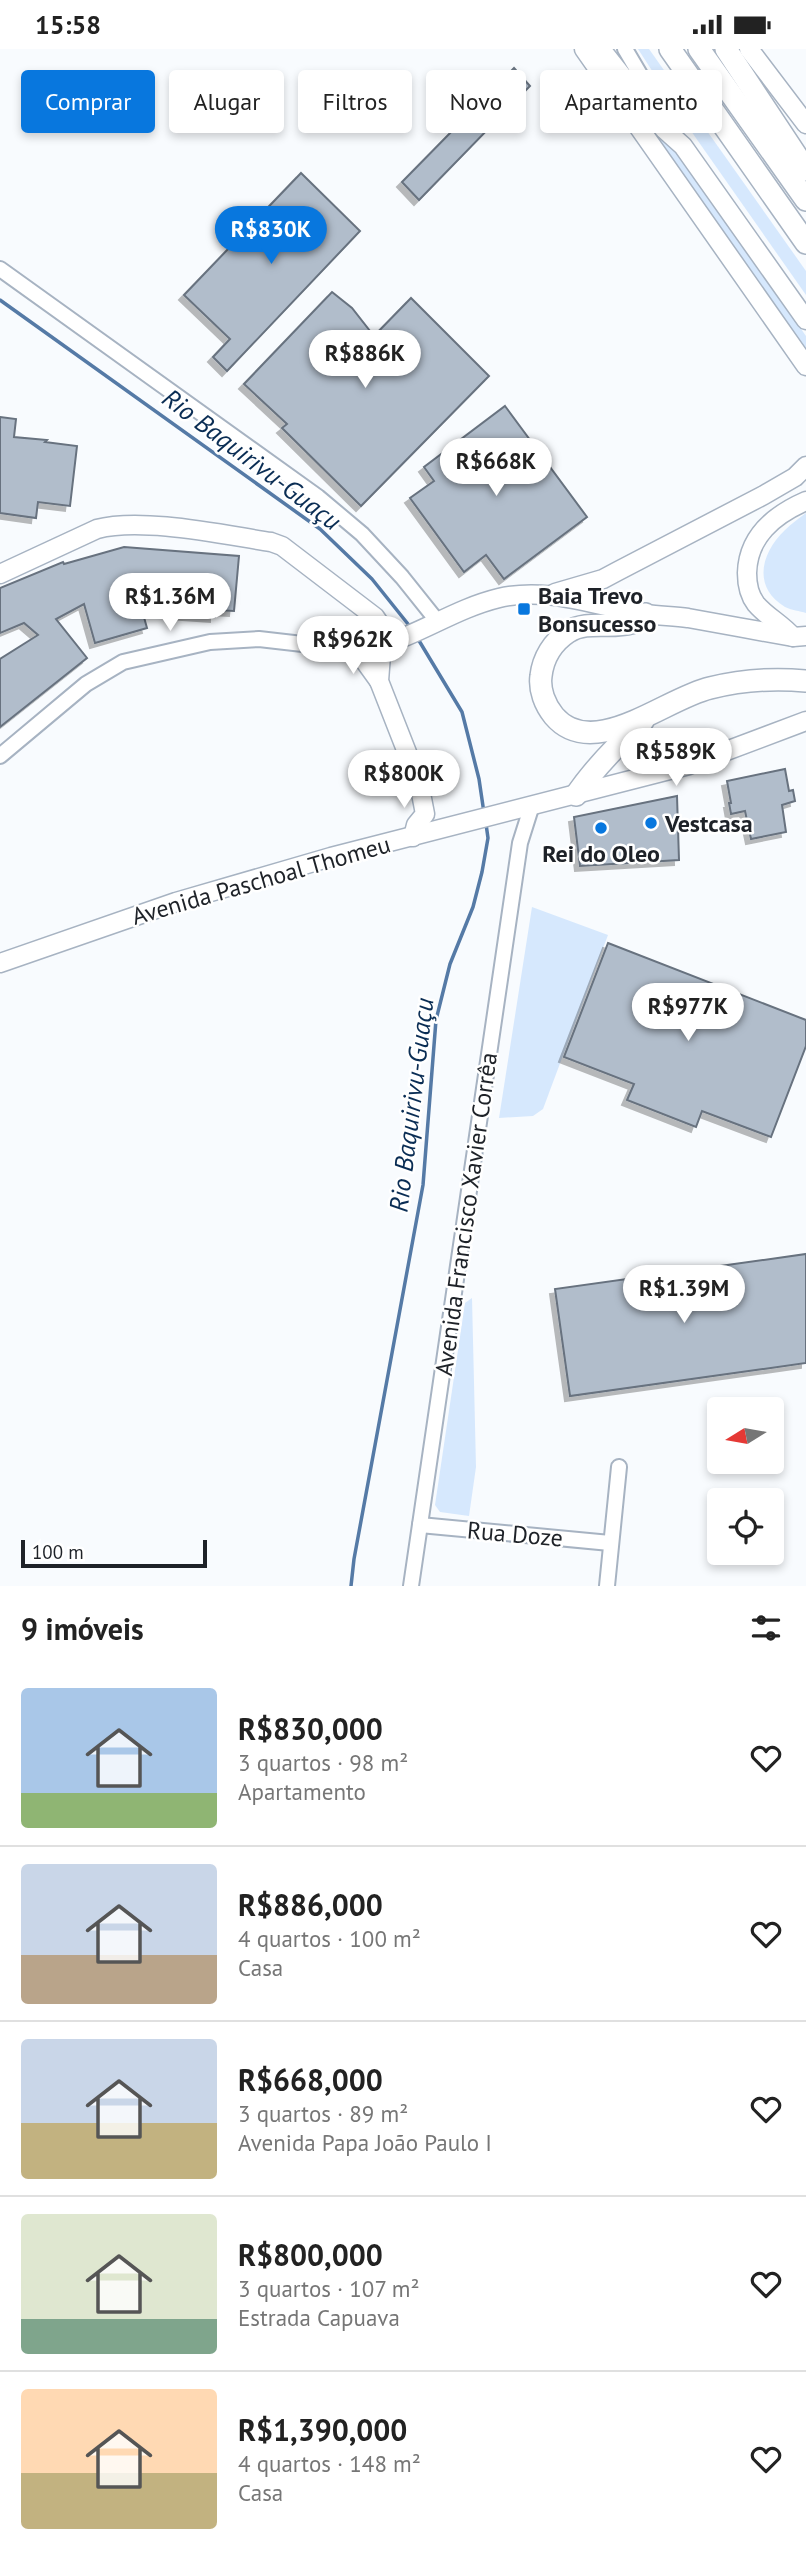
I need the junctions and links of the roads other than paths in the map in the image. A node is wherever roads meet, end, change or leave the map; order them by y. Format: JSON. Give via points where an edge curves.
{"nodes":[{"id":1,"x":584,"y":49,"type":"edge"},
{"id":2,"x":601,"y":49,"type":"edge"},
{"id":3,"x":625,"y":49,"type":"edge"},
{"id":4,"x":670,"y":49,"type":"edge"},
{"id":5,"x":699,"y":49,"type":"edge"},
{"id":6,"x":726,"y":49,"type":"edge"},
{"id":7,"x":749,"y":49,"type":"edge"},
{"id":8,"x":806,"y":124,"type":"edge"},
{"id":9,"x":683,"y":146,"type":"junction"},
{"id":10,"x":806,"y":170,"type":"edge"},
{"id":11,"x":806,"y":200,"type":"edge"},
{"id":12,"x":806,"y":243,"type":"edge"},
{"id":13,"x":0,"y":269,"type":"edge"},
{"id":14,"x":806,"y":320,"type":"edge"},
{"id":15,"x":806,"y":366,"type":"edge"},
{"id":16,"x":806,"y":465,"type":"edge"},
{"id":17,"x":806,"y":502,"type":"edge"},
{"id":18,"x":0,"y":573,"type":"edge"},
{"id":19,"x":551,"y":594,"type":"junction"},
{"id":20,"x":645,"y":614,"type":"junction"},
{"id":21,"x":430,"y":625,"type":"junction"},
{"id":22,"x":800,"y":636,"type":"edge"},
{"id":23,"x":395,"y":642,"type":"junction"},
{"id":24,"x":346,"y":649,"type":"junction"},
{"id":25,"x":379,"y":681,"type":"junction"},
{"id":26,"x":806,"y":681,"type":"edge"},
{"id":27,"x":652,"y":713,"type":"junction"},
{"id":28,"x":806,"y":721,"type":"edge"},
{"id":29,"x":0,"y":756,"type":"edge"},
{"id":30,"x":419,"y":783,"type":"junction"},
{"id":31,"x":576,"y":795,"type":"junction"},
{"id":32,"x":532,"y":805,"type":"junction"},
{"id":33,"x":504,"y":813,"type":"junction"},
{"id":34,"x":461,"y":824,"type":"junction"},
{"id":35,"x":413,"y":837,"type":"junction"},
{"id":36,"x":520,"y":843,"type":"junction"},
{"id":37,"x":0,"y":963,"type":"edge"},
{"id":38,"x":619,"y":1467,"type":"dead end"},
{"id":39,"x":420,"y":1525,"type":"junction"},
{"id":40,"x":610,"y":1543,"type":"junction"},
{"id":41,"x":411,"y":1586,"type":"edge"},
{"id":42,"x":607,"y":1586,"type":"edge"}],
"edges":[{"from":1,"to":15,"type":"main road"},
{"from":2,"to":9,"type":"main road","via":[[664,129]]},
{"from":3,"to":9,"type":"street"},
{"from":4,"to":12,"type":"highway"},
{"from":5,"to":11,"type":"highway"},
{"from":6,"to":10,"type":"highway"},
{"from":7,"to":8,"type":"main road"},
{"from":9,"to":14,"type":"main road"},
{"from":13,"to":21,"type":"street","via":[[317,496],[402,577]]},
{"from":16,"to":19,"type":"main road","via":[[764,495],[603,579]]},
{"from":17,"to":22,"type":"main road","via":[[763,529],[747,561],[747,581],[756,604]]},
{"from":18,"to":23,"type":"main road","via":[[111,525],[202,531],[271,542],[374,617]]},
{"from":19,"to":20,"type":"main road"},
{"from":19,"to":21,"type":"main road","via":[[501,597]]},
{"from":20,"to":22,"type":"main road"},
{"from":20,"to":27,"type":"highway","via":[[631,623],[571,630],[558,640],[546,656],[542,696],[561,723],[580,733],[599,733]]},
{"from":21,"to":23,"type":"main road"},
{"from":23,"to":24,"type":"street"},
{"from":23,"to":25,"type":"main road","via":[[381,655]]},
{"from":24,"to":25,"type":"main road","via":[[361,656]]},
{"from":24,"to":29,"type":"street","via":[[258,639],[209,642],[123,662],[86,684]]},
{"from":25,"to":30,"type":"main road"},
{"from":26,"to":27,"type":"highway","via":[[761,680],[710,688],[687,694]]},
{"from":27,"to":31,"type":"highway","via":[[612,749]]},
{"from":28,"to":31,"type":"main road","name":"Avenida Paschoal Thomeu","via":[[689,765]]},
{"from":30,"to":34,"type":"main road","via":[[435,813]]},
{"from":30,"to":35,"type":"main road","via":[[425,814]]},
{"from":31,"to":32,"type":"main road","name":"Avenida Paschoal Thomeu"},
{"from":32,"to":33,"type":"main road","name":"Avenida Paschoal Thomeu"},
{"from":32,"to":36,"type":"street","name":"Avenida Francisco Xavier Corrêa"},
{"from":33,"to":34,"type":"main road","name":"Avenida Paschoal Thomeu"},
{"from":33,"to":36,"type":"street","name":"Avenida Francisco Xavier Corrêa"},
{"from":34,"to":35,"type":"main road","name":"Avenida Paschoal Thomeu"},
{"from":35,"to":37,"type":"main road","name":"Avenida Paschoal Thomeu","via":[[176,902]]},
{"from":36,"to":39,"type":"street","name":"Avenida Francisco Xavier Corrêa"},
{"from":38,"to":40,"type":"street"},
{"from":39,"to":40,"type":"street","name":"Rua Doze"},
{"from":39,"to":41,"type":"street","name":"Avenida Francisco Xavier Corrêa"},
{"from":40,"to":42,"type":"street"}]}
